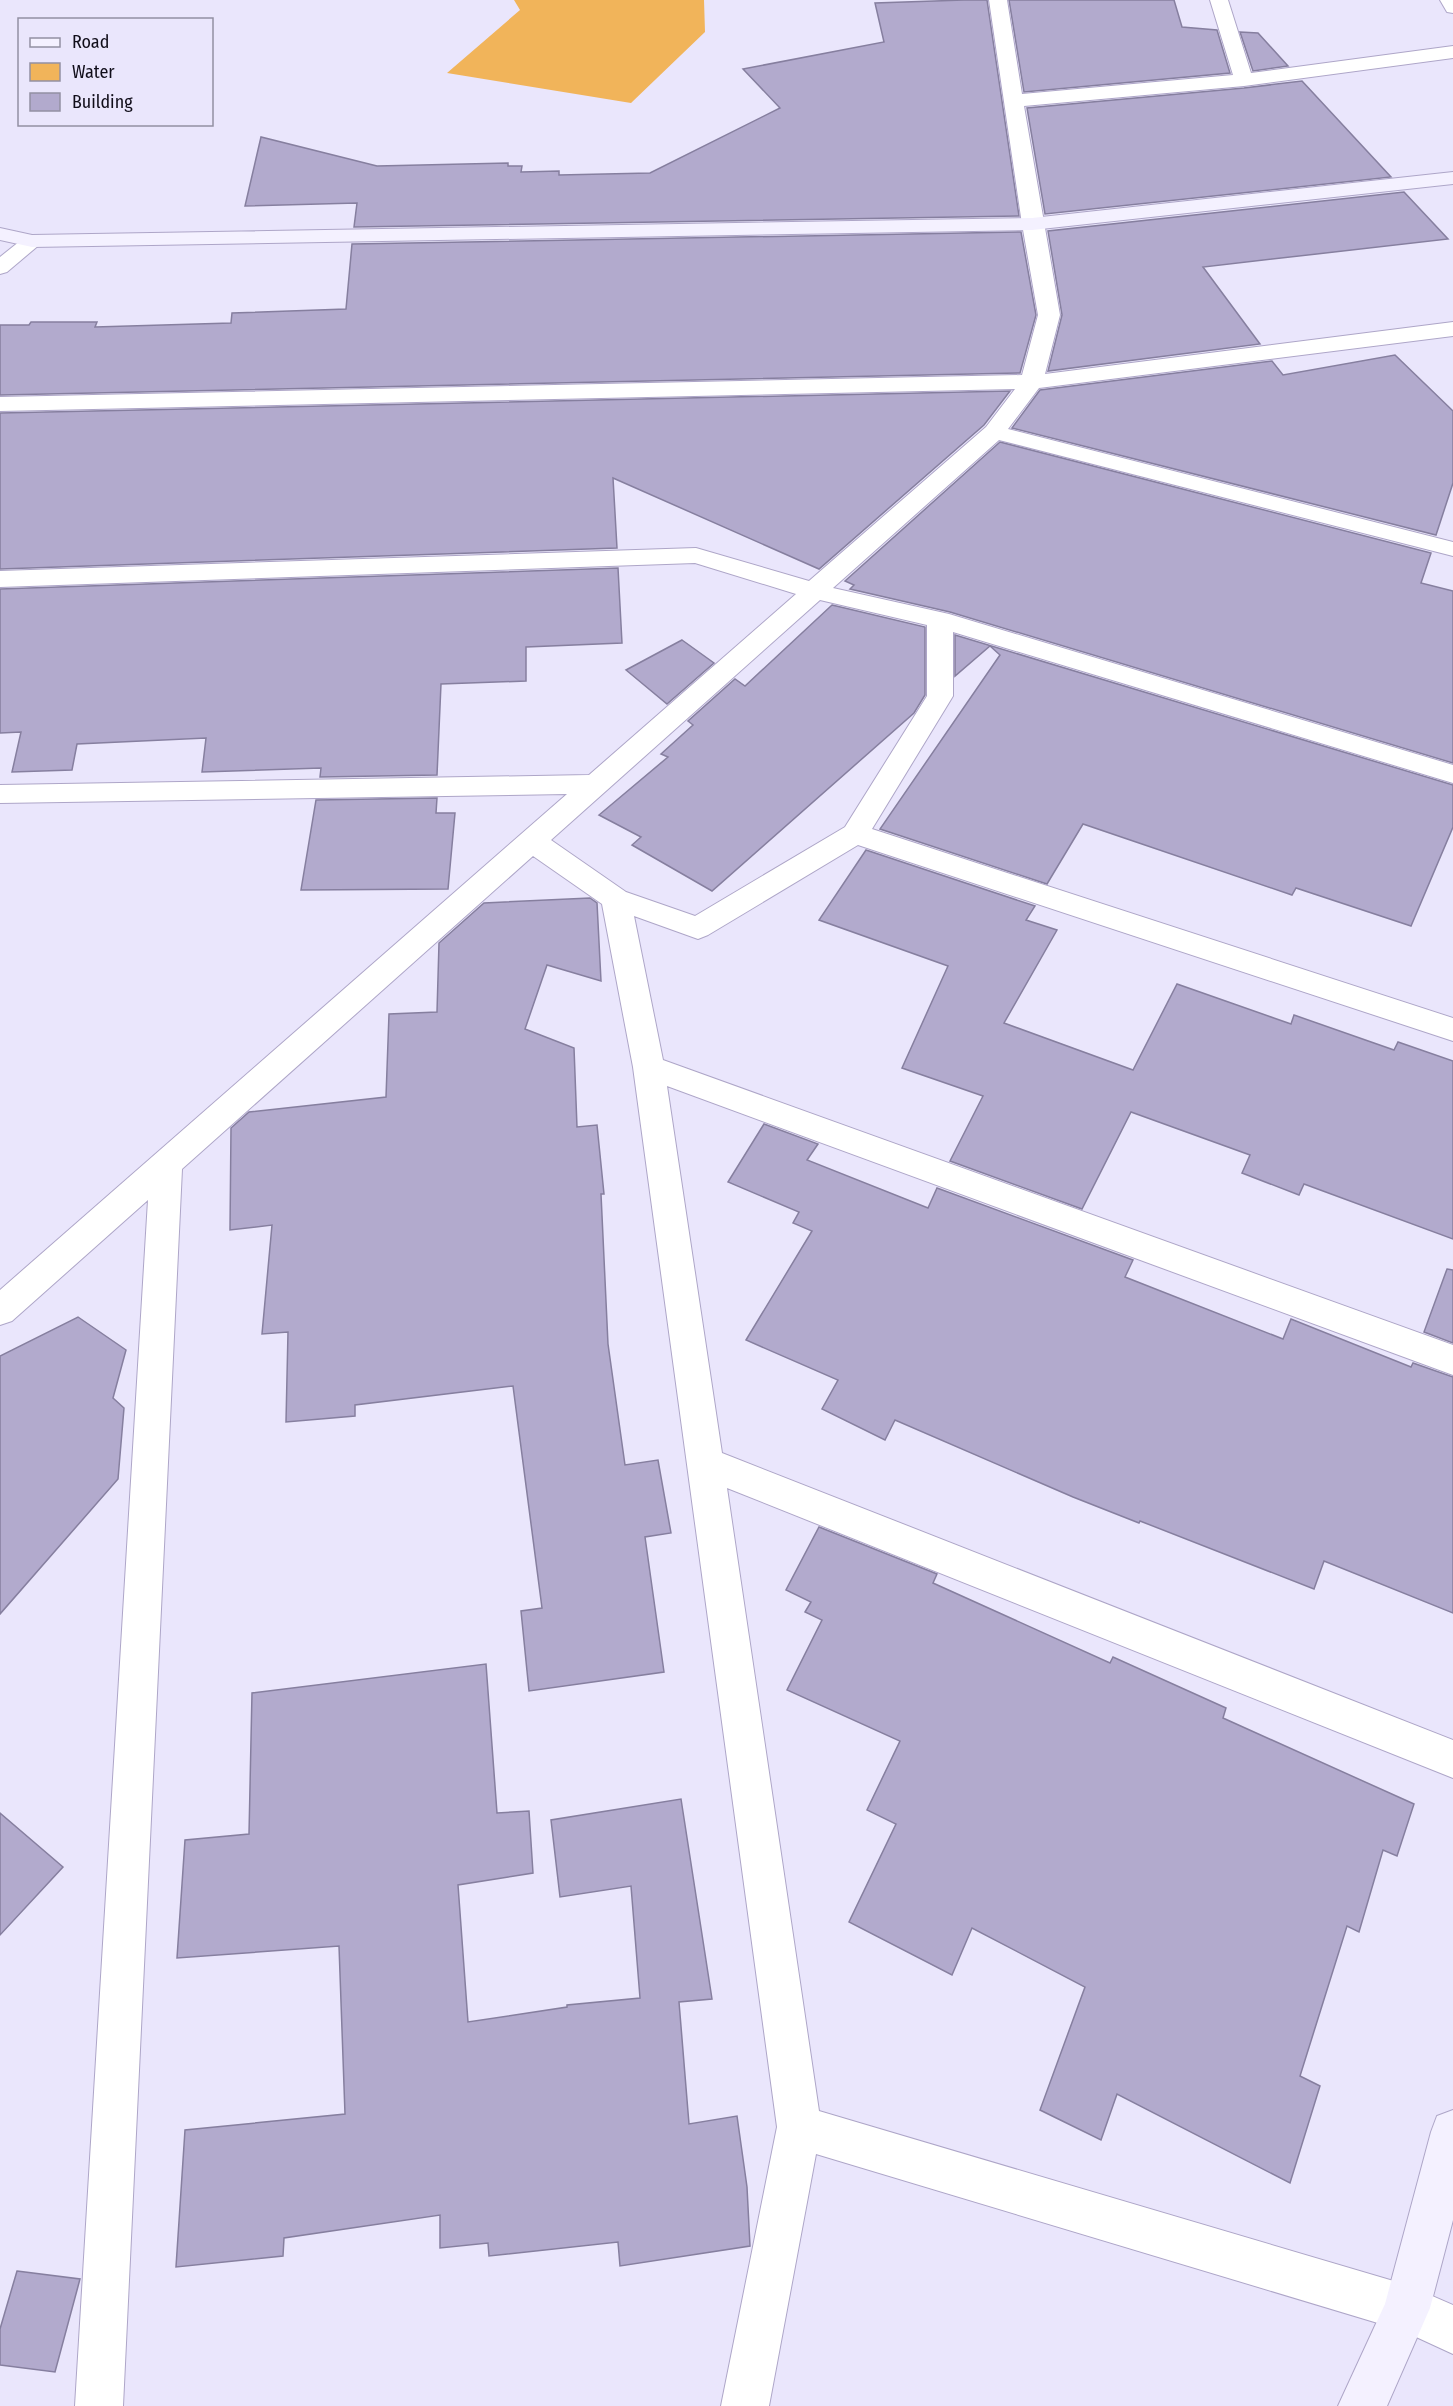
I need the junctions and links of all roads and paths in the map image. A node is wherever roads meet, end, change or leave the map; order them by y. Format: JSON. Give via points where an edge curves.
{"nodes":[{"id":1,"x":998,"y":0,"type":"edge"},
{"id":2,"x":1219,"y":0,"type":"edge"},
{"id":3,"x":1449,"y":0,"type":"edge"},
{"id":4,"x":1453,"y":8,"type":"edge"},
{"id":5,"x":1453,"y":52,"type":"edge"},
{"id":6,"x":1244,"y":80,"type":"junction"},
{"id":7,"x":1013,"y":101,"type":"junction"},
{"id":8,"x":1453,"y":178,"type":"edge"},
{"id":9,"x":1032,"y":224,"type":"junction"},
{"id":10,"x":0,"y":234,"type":"edge"},
{"id":11,"x":32,"y":241,"type":"junction"},
{"id":12,"x":0,"y":268,"type":"edge"},
{"id":13,"x":1453,"y":329,"type":"edge"},
{"id":14,"x":1032,"y":382,"type":"junction"},
{"id":15,"x":0,"y":404,"type":"edge"},
{"id":16,"x":994,"y":432,"type":"junction"},
{"id":17,"x":1453,"y":549,"type":"edge"},
{"id":18,"x":0,"y":579,"type":"edge"},
{"id":19,"x":814,"y":591,"type":"junction"},
{"id":20,"x":940,"y":620,"type":"junction"},
{"id":21,"x":1453,"y":774,"type":"edge"},
{"id":22,"x":595,"y":784,"type":"junction"},
{"id":23,"x":0,"y":794,"type":"edge"},
{"id":24,"x":855,"y":834,"type":"junction"},
{"id":25,"x":532,"y":841,"type":"junction"},
{"id":26,"x":616,"y":899,"type":"junction"},
{"id":27,"x":1453,"y":1030,"type":"edge"},
{"id":28,"x":648,"y":1067,"type":"junction"},
{"id":29,"x":166,"y":1165,"type":"junction"},
{"id":30,"x":0,"y":1311,"type":"edge"},
{"id":31,"x":1453,"y":1360,"type":"edge"},
{"id":32,"x":705,"y":1463,"type":"junction"},
{"id":33,"x":1453,"y":1759,"type":"edge"},
{"id":34,"x":799,"y":2127,"type":"junction"},
{"id":35,"x":1453,"y":2132,"type":"edge"},
{"id":36,"x":1407,"y":2308,"type":"junction"},
{"id":37,"x":1453,"y":2330,"type":"edge"},
{"id":38,"x":99,"y":2406,"type":"edge"},
{"id":39,"x":745,"y":2406,"type":"edge"},
{"id":40,"x":1362,"y":2406,"type":"edge"}],
"edges":[{"from":1,"to":7,"type":"street"},
{"from":2,"to":6,"type":"street"},
{"from":3,"to":4,"type":"street"},
{"from":5,"to":6,"type":"street"},
{"from":6,"to":7,"type":"street"},
{"from":7,"to":9,"type":"street"},
{"from":8,"to":9,"type":"street"},
{"from":9,"to":11,"type":"street"},
{"from":9,"to":14,"type":"street","via":[[1049,315]]},
{"from":10,"to":11,"type":"street"},
{"from":11,"to":12,"type":"street"},
{"from":13,"to":14,"type":"street"},
{"from":14,"to":15,"type":"street"},
{"from":14,"to":16,"type":"street"},
{"from":16,"to":17,"type":"street"},
{"from":16,"to":19,"type":"street"},
{"from":18,"to":19,"type":"street","via":[[696,555]]},
{"from":19,"to":20,"type":"street"},
{"from":19,"to":22,"type":"street"},
{"from":20,"to":21,"type":"street"},
{"from":20,"to":24,"type":"street","via":[[940,696]]},
{"from":22,"to":23,"type":"street"},
{"from":22,"to":25,"type":"street"},
{"from":24,"to":26,"type":"street","via":[[698,928]]},
{"from":24,"to":27,"type":"street"},
{"from":25,"to":26,"type":"street"},
{"from":25,"to":29,"type":"street"},
{"from":26,"to":28,"type":"street"},
{"from":28,"to":31,"type":"street"},
{"from":28,"to":32,"type":"street"},
{"from":29,"to":30,"type":"street"},
{"from":29,"to":38,"type":"street"},
{"from":32,"to":33,"type":"street"},
{"from":32,"to":34,"type":"street"},
{"from":34,"to":36,"type":"street"},
{"from":34,"to":39,"type":"street"},
{"from":35,"to":36,"type":"street"},
{"from":36,"to":37,"type":"street"},
{"from":36,"to":40,"type":"street"}]}
